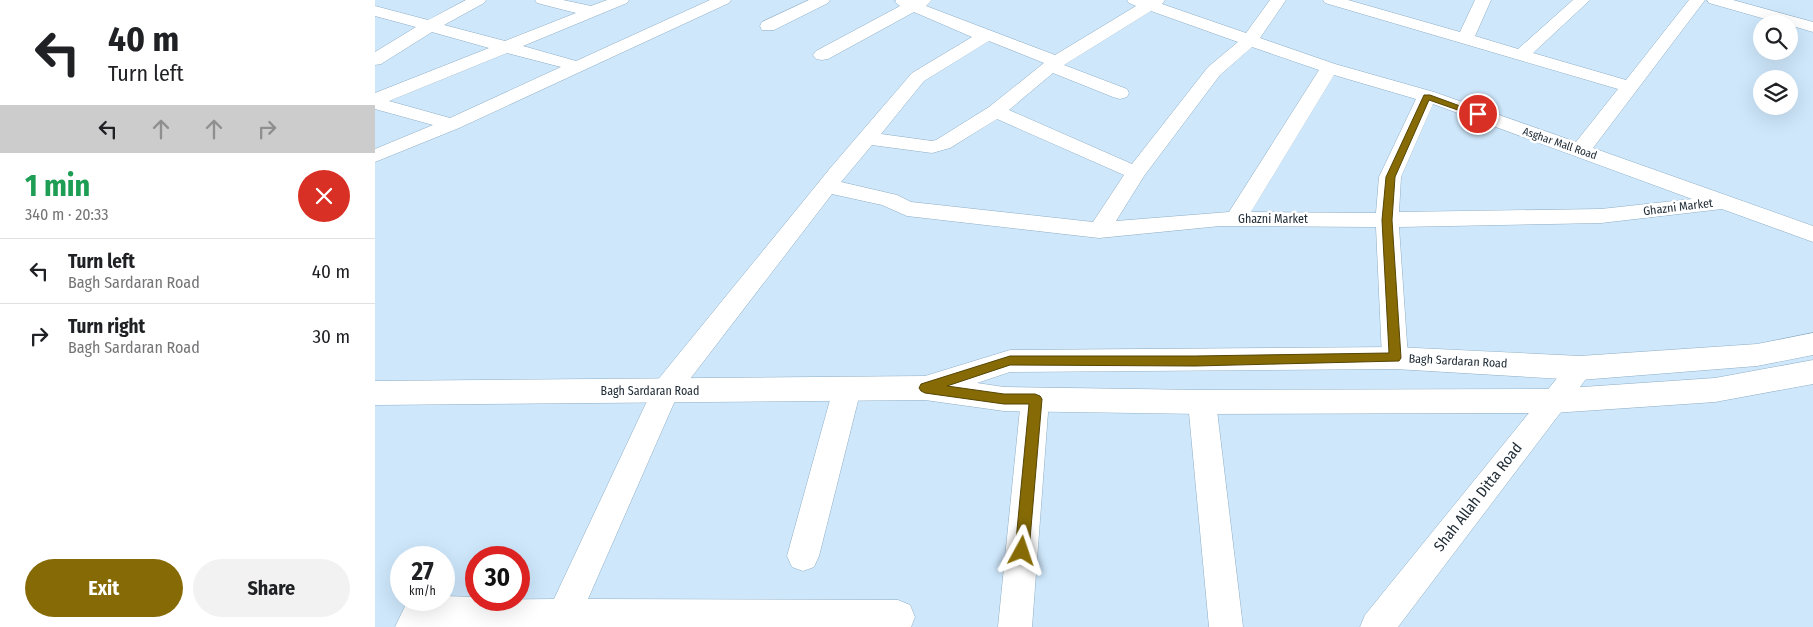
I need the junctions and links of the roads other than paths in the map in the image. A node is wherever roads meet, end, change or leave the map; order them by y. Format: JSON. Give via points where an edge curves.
{"nodes":[{"id":1,"x":394,"y":0,"type":"edge"},
{"id":2,"x":478,"y":0,"type":"edge"},
{"id":3,"x":543,"y":0,"type":"edge"},
{"id":4,"x":621,"y":0,"type":"edge"},
{"id":5,"x":723,"y":0,"type":"edge"},
{"id":6,"x":822,"y":0,"type":"edge"},
{"id":7,"x":1277,"y":0,"type":"edge"},
{"id":8,"x":1331,"y":0,"type":"edge"},
{"id":9,"x":1481,"y":0,"type":"edge"},
{"id":10,"x":1582,"y":0,"type":"edge"},
{"id":11,"x":1697,"y":0,"type":"edge"},
{"id":12,"x":1715,"y":0,"type":"edge"},
{"id":13,"x":911,"y":2,"type":"edge"},
{"id":14,"x":1147,"y":2,"type":"edge"},
{"id":15,"x":375,"y":11,"type":"edge"},
{"id":16,"x":593,"y":12,"type":"junction"},
{"id":17,"x":430,"y":26,"type":"junction"},
{"id":18,"x":768,"y":26,"type":"dead end"},
{"id":19,"x":1813,"y":27,"type":"edge"},
{"id":20,"x":985,"y":36,"type":"junction"},
{"id":21,"x":1465,"y":39,"type":"junction"},
{"id":22,"x":1249,"y":41,"type":"junction"},
{"id":23,"x":506,"y":47,"type":"junction"},
{"id":24,"x":822,"y":55,"type":"dead end"},
{"id":25,"x":1521,"y":55,"type":"junction"},
{"id":26,"x":375,"y":60,"type":"edge"},
{"id":27,"x":1054,"y":64,"type":"junction"},
{"id":28,"x":579,"y":67,"type":"junction"},
{"id":29,"x":1329,"y":68,"type":"junction"},
{"id":30,"x":1630,"y":87,"type":"junction"},
{"id":31,"x":1120,"y":94,"type":"dead end"},
{"id":32,"x":1427,"y":96,"type":"junction"},
{"id":33,"x":375,"y":100,"type":"edge"},
{"id":34,"x":375,"y":104,"type":"edge"},
{"id":35,"x":995,"y":111,"type":"junction"},
{"id":36,"x":452,"y":124,"type":"junction"},
{"id":37,"x":867,"y":138,"type":"junction"},
{"id":38,"x":1580,"y":151,"type":"junction"},
{"id":39,"x":375,"y":156,"type":"edge"},
{"id":40,"x":1136,"y":173,"type":"junction"},
{"id":41,"x":827,"y":186,"type":"junction"},
{"id":42,"x":1724,"y":202,"type":"junction"},
{"id":43,"x":1236,"y":219,"type":"junction"},
{"id":44,"x":1387,"y":220,"type":"junction"},
{"id":45,"x":1099,"y":230,"type":"junction"},
{"id":46,"x":1813,"y":234,"type":"edge"},
{"id":47,"x":1813,"y":344,"type":"edge"},
{"id":48,"x":1395,"y":358,"type":"junction"},
{"id":49,"x":1195,"y":361,"type":"junction"},
{"id":50,"x":1580,"y":368,"type":"junction"},
{"id":51,"x":1813,"y":372,"type":"edge"},
{"id":52,"x":925,"y":388,"type":"junction"},
{"id":53,"x":847,"y":389,"type":"junction"},
{"id":54,"x":666,"y":390,"type":"junction"},
{"id":55,"x":375,"y":393,"type":"edge"},
{"id":56,"x":1035,"y":399,"type":"junction"},
{"id":57,"x":1203,"y":402,"type":"junction"},
{"id":58,"x":1553,"y":402,"type":"junction"},
{"id":59,"x":803,"y":556,"type":"dead end"},
{"id":60,"x":899,"y":617,"type":"dead end"},
{"id":61,"x":561,"y":621,"type":"edge"},
{"id":62,"x":412,"y":627,"type":"edge"},
{"id":63,"x":1015,"y":627,"type":"edge"},
{"id":64,"x":1226,"y":627,"type":"edge"},
{"id":65,"x":1377,"y":627,"type":"edge"}],
"edges":[{"from":1,"to":15,"type":"street"},
{"from":2,"to":17,"type":"street"},
{"from":3,"to":16,"type":"street"},
{"from":4,"to":16,"type":"street"},
{"from":5,"to":28,"type":"street"},
{"from":6,"to":18,"type":"street"},
{"from":7,"to":22,"type":"street"},
{"from":8,"to":21,"type":"street"},
{"from":9,"to":21,"type":"street"},
{"from":10,"to":25,"type":"street"},
{"from":11,"to":30,"type":"street"},
{"from":12,"to":19,"type":"street"},
{"from":13,"to":20,"type":"street"},
{"from":13,"to":24,"type":"street"},
{"from":14,"to":22,"type":"street","name":"Asghar Mall Road"},
{"from":14,"to":27,"type":"street"},
{"from":15,"to":17,"type":"street"},
{"from":16,"to":23,"type":"street"},
{"from":17,"to":23,"type":"street"},
{"from":17,"to":26,"type":"street"},
{"from":20,"to":27,"type":"street","via":[[992,34]]},
{"from":20,"to":37,"type":"street","via":[[918,77]]},
{"from":21,"to":25,"type":"street"},
{"from":22,"to":29,"type":"street","name":"Asghar Mall Road"},
{"from":22,"to":40,"type":"street","via":[[1214,71]]},
{"from":23,"to":28,"type":"street"},
{"from":23,"to":33,"type":"street"},
{"from":25,"to":30,"type":"street"},
{"from":27,"to":31,"type":"street"},
{"from":27,"to":35,"type":"street"},
{"from":28,"to":36,"type":"street"},
{"from":29,"to":32,"type":"street","name":"Asghar Mall Road"},
{"from":29,"to":43,"type":"street"},
{"from":30,"to":38,"type":"street"},
{"from":32,"to":38,"type":"street","name":"Asghar Mall Road"},
{"from":32,"to":44,"type":"street","via":[[1390,177]]},
{"from":34,"to":36,"type":"street"},
{"from":35,"to":37,"type":"street","via":[[952,139],[932,147]]},
{"from":35,"to":40,"type":"street"},
{"from":36,"to":39,"type":"street"},
{"from":37,"to":41,"type":"street"},
{"from":38,"to":42,"type":"street","name":"Asghar Mall Road"},
{"from":40,"to":45,"type":"street"},
{"from":41,"to":45,"type":"street","name":"Ghazni Market","via":[[889,200],[907,210]]},
{"from":41,"to":54,"type":"street"},
{"from":42,"to":44,"type":"street","name":"Ghazni Market","via":[[1601,216]]},
{"from":42,"to":46,"type":"street","name":"Asghar Mall Road"},
{"from":43,"to":44,"type":"street","name":"Ghazni Market"},
{"from":43,"to":45,"type":"street","name":"Ghazni Market"},
{"from":44,"to":48,"type":"street"},
{"from":47,"to":50,"type":"main road","name":"Bagh Sardaran Road","via":[[1757,355]]},
{"from":48,"to":49,"type":"main road","name":"Bagh Sardaran Road"},
{"from":48,"to":50,"type":"main road","name":"Bagh Sardaran Road"},
{"from":49,"to":52,"type":"main road","name":"Bagh Sardaran Road","via":[[1010,361]]},
{"from":49,"to":57,"type":"main road"},
{"from":50,"to":58,"type":"street","name":"Shah Allah Ditta Road"},
{"from":51,"to":58,"type":"main road","name":"Bagh Sardaran Road","via":[[1715,390]]},
{"from":52,"to":53,"type":"main road","name":"Bagh Sardaran Road"},
{"from":52,"to":56,"type":"main road","name":"Bagh Sardaran Road","via":[[1004,399]]},
{"from":53,"to":54,"type":"main road","name":"Bagh Sardaran Road"},
{"from":53,"to":59,"type":"street"},
{"from":54,"to":55,"type":"main road","name":"Bagh Sardaran Road"},
{"from":54,"to":61,"type":"street"},
{"from":56,"to":57,"type":"main road","name":"Bagh Sardaran Road"},
{"from":56,"to":63,"type":"street"},
{"from":57,"to":58,"type":"main road","name":"Bagh Sardaran Road"},
{"from":57,"to":64,"type":"street"},
{"from":58,"to":65,"type":"street","name":"Shah Allah Ditta Road"},
{"from":60,"to":61,"type":"street"},
{"from":61,"to":62,"type":"street","via":[[421,612]]}]}
